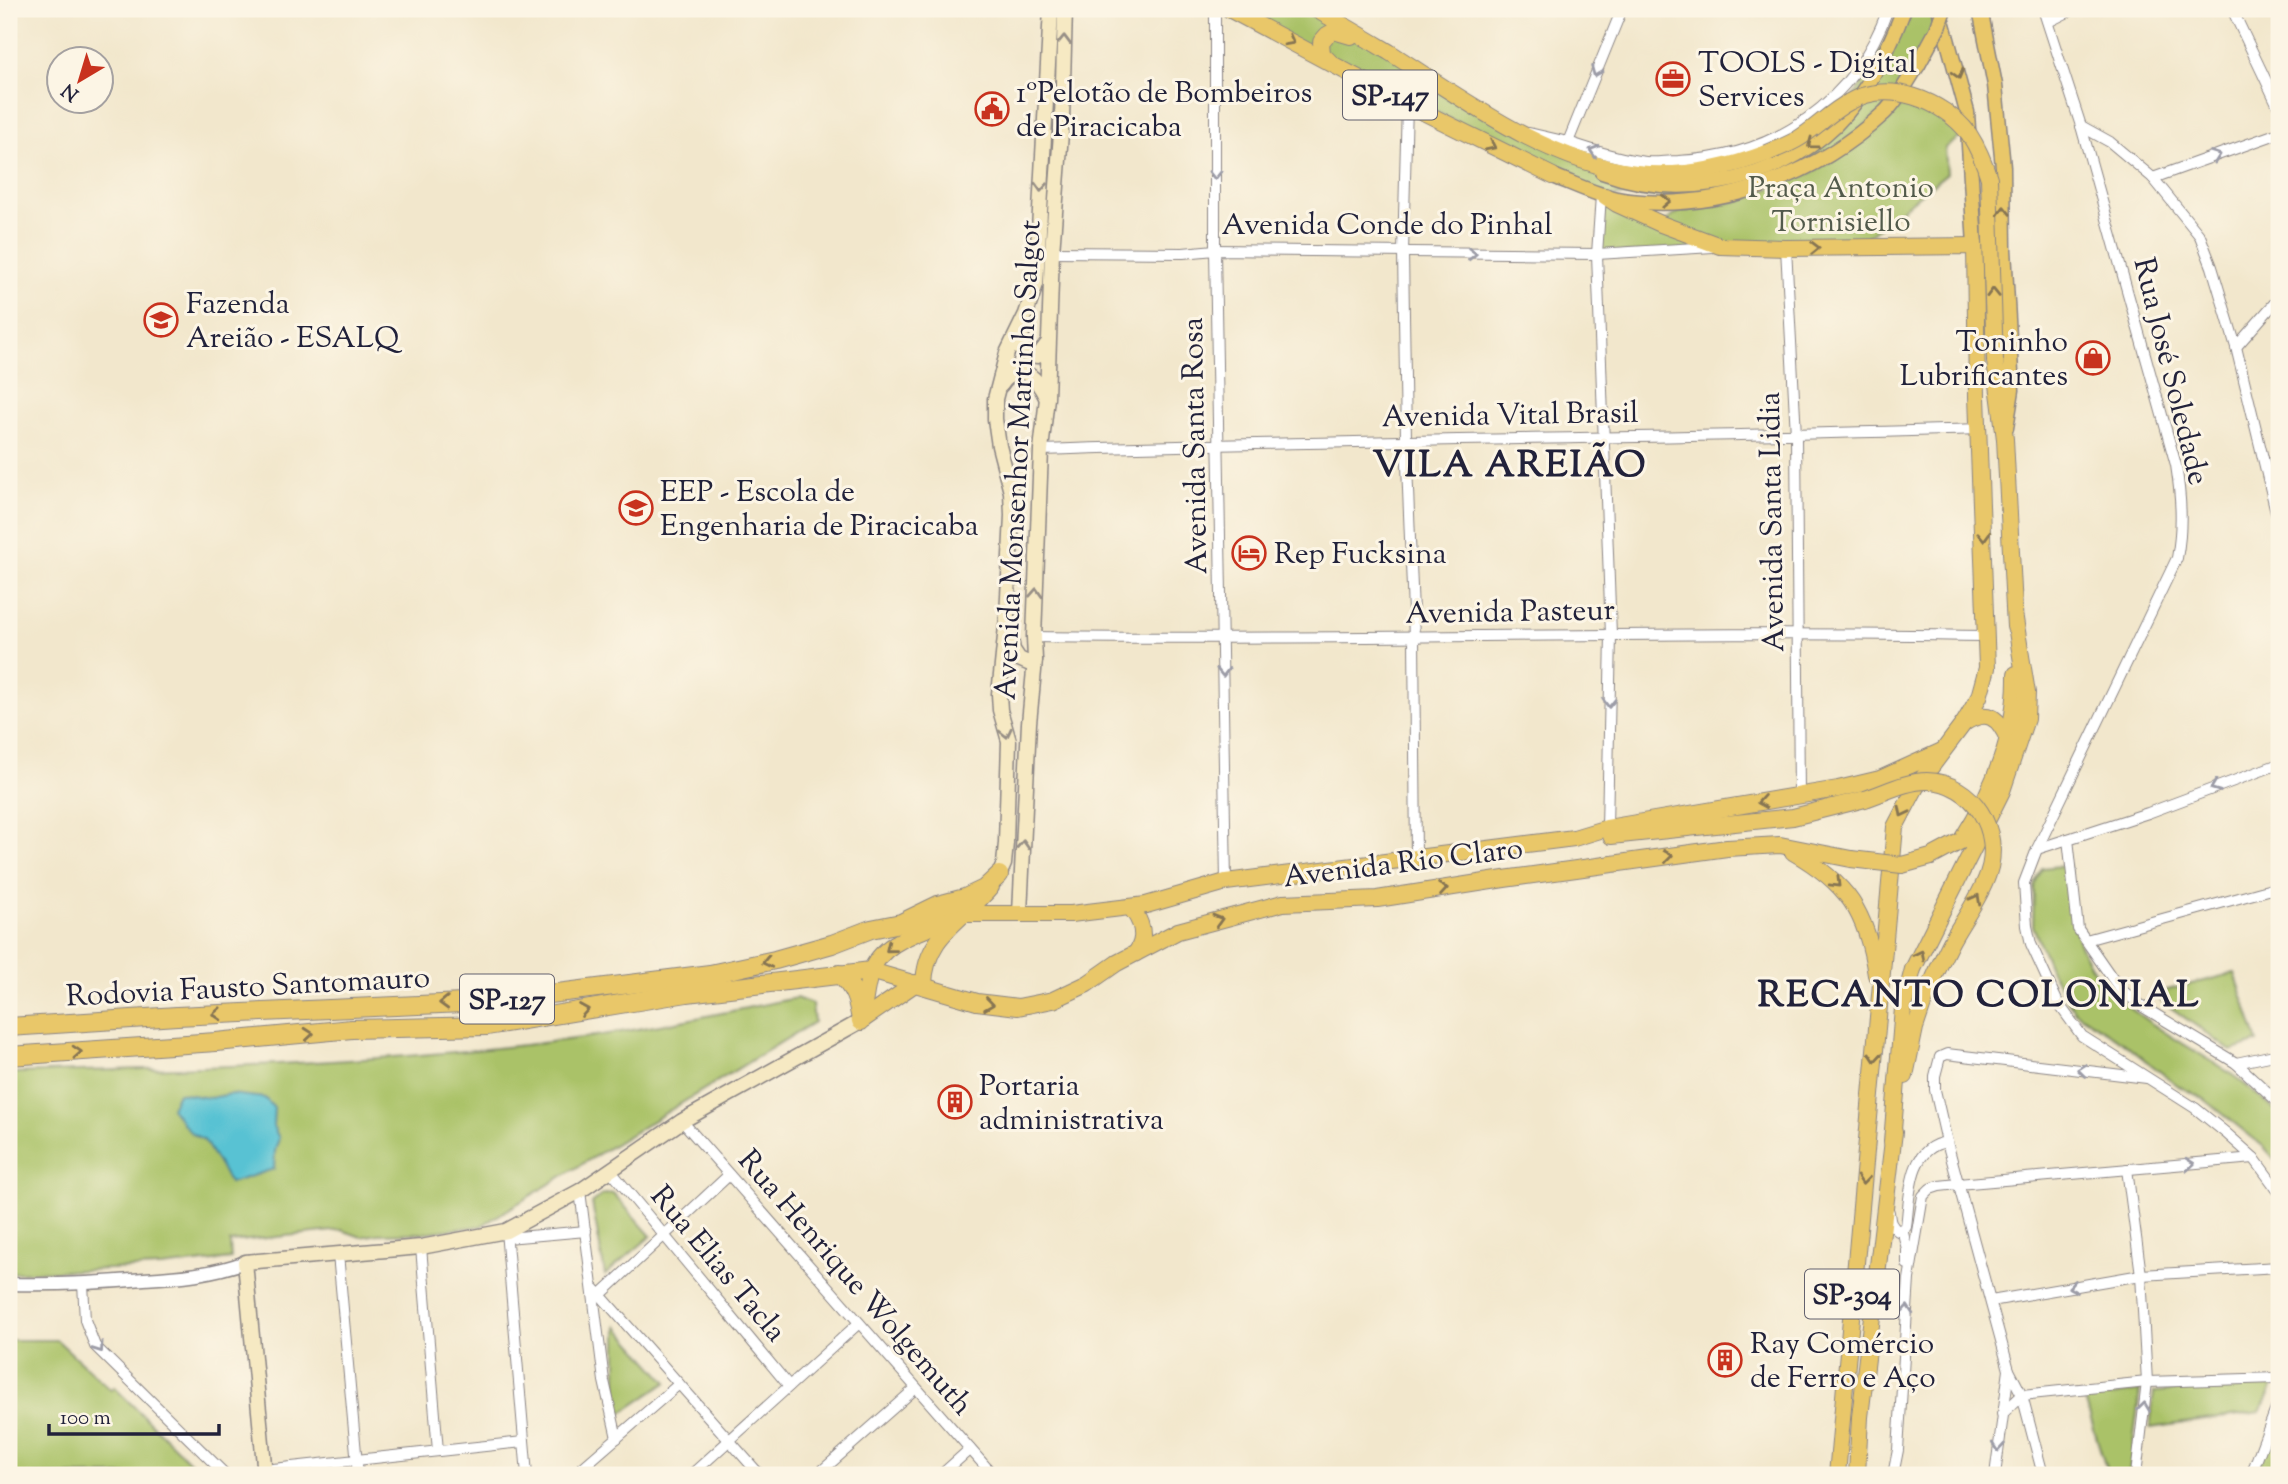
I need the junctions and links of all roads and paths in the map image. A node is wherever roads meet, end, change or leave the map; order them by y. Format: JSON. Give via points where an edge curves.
{"nodes":[{"id":1,"x":1051,"y":9,"type":"edge"},
{"id":2,"x":1065,"y":9,"type":"edge"},
{"id":3,"x":1215,"y":9,"type":"edge"},
{"id":4,"x":1229,"y":9,"type":"edge"},
{"id":5,"x":1315,"y":9,"type":"edge"},
{"id":6,"x":1622,"y":9,"type":"edge"},
{"id":7,"x":1888,"y":9,"type":"edge"},
{"id":8,"x":1904,"y":9,"type":"edge"},
{"id":9,"x":1939,"y":9,"type":"edge"},
{"id":10,"x":1944,"y":9,"type":"edge"},
{"id":11,"x":1980,"y":9,"type":"edge"},
{"id":12,"x":2043,"y":9,"type":"edge"},
{"id":13,"x":2074,"y":9,"type":"edge"},
{"id":14,"x":2232,"y":9,"type":"edge"},
{"id":15,"x":2048,"y":22,"type":"junction"},
{"id":16,"x":1388,"y":52,"type":"junction"},
{"id":17,"x":1332,"y":64,"type":"junction"},
{"id":18,"x":1408,"y":104,"type":"junction"},
{"id":19,"x":2279,"y":108,"type":"edge"},
{"id":20,"x":1044,"y":119,"type":"junction"},
{"id":21,"x":1062,"y":120,"type":"junction"},
{"id":22,"x":2081,"y":127,"type":"junction"},
{"id":23,"x":2279,"y":133,"type":"edge"},
{"id":24,"x":1566,"y":148,"type":"junction"},
{"id":25,"x":1553,"y":176,"type":"joint"},
{"id":26,"x":2153,"y":178,"type":"junction"},
{"id":27,"x":1603,"y":195,"type":"junction"},
{"id":28,"x":1720,"y":246,"type":"junction"},
{"id":29,"x":1975,"y":246,"type":"junction"},
{"id":30,"x":1786,"y":248,"type":"junction"},
{"id":31,"x":1215,"y":250,"type":"junction"},
{"id":32,"x":1052,"y":252,"type":"junction"},
{"id":33,"x":1404,"y":253,"type":"junction"},
{"id":34,"x":1597,"y":254,"type":"junction"},
{"id":35,"x":2279,"y":299,"type":"edge"},
{"id":36,"x":1026,"y":314,"type":"junction"},
{"id":37,"x":1048,"y":343,"type":"junction"},
{"id":38,"x":2236,"y":347,"type":"junction"},
{"id":39,"x":1000,"y":386,"type":"junction"},
{"id":40,"x":1047,"y":398,"type":"junction"},
{"id":41,"x":1979,"y":429,"type":"junction"},
{"id":42,"x":1796,"y":435,"type":"junction"},
{"id":43,"x":1602,"y":437,"type":"junction"},
{"id":44,"x":2005,"y":439,"type":"junction"},
{"id":45,"x":1406,"y":440,"type":"junction"},
{"id":46,"x":1218,"y":444,"type":"junction"},
{"id":47,"x":1041,"y":450,"type":"junction"},
{"id":48,"x":2279,"y":524,"type":"edge"},
{"id":49,"x":1007,"y":617,"type":"junction"},
{"id":50,"x":2015,"y":619,"type":"junction"},
{"id":51,"x":1799,"y":633,"type":"junction"},
{"id":52,"x":1611,"y":635,"type":"junction"},
{"id":53,"x":1987,"y":636,"type":"junction"},
{"id":54,"x":1034,"y":637,"type":"junction"},
{"id":55,"x":1415,"y":637,"type":"junction"},
{"id":56,"x":1222,"y":639,"type":"junction"},
{"id":57,"x":1035,"y":660,"type":"junction"},
{"id":58,"x":1964,"y":723,"type":"junction"},
{"id":59,"x":2008,"y":740,"type":"junction"},
{"id":60,"x":1944,"y":750,"type":"junction"},
{"id":61,"x":2279,"y":764,"type":"edge"},
{"id":62,"x":1799,"y":796,"type":"junction"},
{"id":63,"x":1607,"y":828,"type":"junction"},
{"id":64,"x":1574,"y":838,"type":"junction"},
{"id":65,"x":2068,"y":839,"type":"junction"},
{"id":66,"x":1780,"y":845,"type":"junction"},
{"id":67,"x":2037,"y":849,"type":"junction"},
{"id":68,"x":1416,"y":859,"type":"junction"},
{"id":69,"x":999,"y":875,"type":"junction"},
{"id":70,"x":1226,"y":882,"type":"junction"},
{"id":71,"x":2279,"y":887,"type":"edge"},
{"id":72,"x":1130,"y":907,"type":"junction"},
{"id":73,"x":1020,"y":913,"type":"junction"},
{"id":74,"x":962,"y":914,"type":"junction"},
{"id":75,"x":901,"y":923,"type":"junction"},
{"id":76,"x":2086,"y":940,"type":"junction"},
{"id":77,"x":1136,"y":953,"type":"junction"},
{"id":78,"x":871,"y":971,"type":"junction"},
{"id":79,"x":839,"y":974,"type":"junction"},
{"id":80,"x":920,"y":984,"type":"junction"},
{"id":81,"x":1880,"y":1002,"type":"junction"},
{"id":82,"x":860,"y":1021,"type":"junction"},
{"id":83,"x":9,"y":1027,"type":"edge"},
{"id":84,"x":2279,"y":1054,"type":"edge"},
{"id":85,"x":9,"y":1056,"type":"edge"},
{"id":86,"x":2236,"y":1063,"type":"junction"},
{"id":87,"x":2149,"y":1079,"type":"junction"},
{"id":88,"x":2279,"y":1103,"type":"edge"},
{"id":89,"x":682,"y":1121,"type":"junction"},
{"id":90,"x":1892,"y":1142,"type":"junction"},
{"id":91,"x":1947,"y":1142,"type":"junction"},
{"id":92,"x":2254,"y":1158,"type":"junction"},
{"id":93,"x":2127,"y":1169,"type":"junction"},
{"id":94,"x":610,"y":1170,"type":"junction"},
{"id":95,"x":1913,"y":1174,"type":"junction"},
{"id":96,"x":729,"y":1175,"type":"junction"},
{"id":97,"x":1887,"y":1179,"type":"junction"},
{"id":98,"x":1958,"y":1184,"type":"junction"},
{"id":99,"x":1930,"y":1189,"type":"junction"},
{"id":100,"x":580,"y":1191,"type":"junction"},
{"id":101,"x":2279,"y":1192,"type":"edge"},
{"id":102,"x":1902,"y":1229,"type":"junction"},
{"id":103,"x":586,"y":1231,"type":"junction"},
{"id":104,"x":506,"y":1235,"type":"junction"},
{"id":105,"x":664,"y":1235,"type":"junction"},
{"id":106,"x":421,"y":1247,"type":"junction"},
{"id":107,"x":338,"y":1254,"type":"junction"},
{"id":108,"x":245,"y":1262,"type":"junction"},
{"id":109,"x":2279,"y":1267,"type":"edge"},
{"id":110,"x":2141,"y":1275,"type":"junction"},
{"id":111,"x":1909,"y":1279,"type":"junction"},
{"id":112,"x":9,"y":1284,"type":"edge"},
{"id":113,"x":83,"y":1284,"type":"junction"},
{"id":114,"x":597,"y":1292,"type":"junction"},
{"id":115,"x":1991,"y":1301,"type":"junction"},
{"id":116,"x":859,"y":1323,"type":"junction"},
{"id":117,"x":2009,"y":1370,"type":"junction"},
{"id":118,"x":2279,"y":1378,"type":"edge"},
{"id":119,"x":2147,"y":1382,"type":"junction"},
{"id":120,"x":679,"y":1384,"type":"junction"},
{"id":121,"x":789,"y":1386,"type":"junction"},
{"id":122,"x":916,"y":1388,"type":"junction"},
{"id":123,"x":2022,"y":1395,"type":"junction"},
{"id":124,"x":2279,"y":1401,"type":"edge"},
{"id":125,"x":2002,"y":1414,"type":"junction"},
{"id":126,"x":617,"y":1438,"type":"junction"},
{"id":127,"x":729,"y":1441,"type":"junction"},
{"id":128,"x":523,"y":1442,"type":"junction"},
{"id":129,"x":970,"y":1449,"type":"junction"},
{"id":130,"x":438,"y":1451,"type":"junction"},
{"id":131,"x":356,"y":1461,"type":"junction"},
{"id":132,"x":264,"y":1473,"type":"edge"},
{"id":133,"x":226,"y":1475,"type":"edge"},
{"id":134,"x":358,"y":1475,"type":"edge"},
{"id":135,"x":527,"y":1475,"type":"edge"},
{"id":136,"x":574,"y":1475,"type":"edge"},
{"id":137,"x":691,"y":1475,"type":"edge"},
{"id":138,"x":760,"y":1475,"type":"edge"},
{"id":139,"x":817,"y":1475,"type":"edge"},
{"id":140,"x":941,"y":1475,"type":"edge"},
{"id":141,"x":993,"y":1475,"type":"edge"},
{"id":142,"x":1834,"y":1475,"type":"edge"},
{"id":143,"x":1857,"y":1475,"type":"edge"},
{"id":144,"x":1894,"y":1475,"type":"edge"},
{"id":145,"x":1996,"y":1475,"type":"edge"},
{"id":146,"x":2043,"y":1475,"type":"edge"},
{"id":147,"x":2136,"y":1475,"type":"edge"},
{"id":148,"x":2251,"y":1475,"type":"edge"}],
"edges":[{"from":1,"to":20,"type":"main road","name":"Avenida Monsenhor Martinho Salgot"},
{"from":21,"to":2,"type":"main road","name":"Avenida Monsenhor Martinho Salgot","one_way":true},
{"from":3,"to":31,"type":"street","name":"Avenida Santa Rosa","one_way":true},
{"from":4,"to":17,"type":"highway","number":"SP-147","one_way":true},
{"from":5,"to":16,"type":"highway","number":"SP-147"},
{"from":6,"to":24,"type":"street","one_way":true},
{"from":7,"to":24,"type":"street","one_way":true,"via":[[1864,61],[1839,92],[1785,133],[1754,147],[1706,159],[1648,162]]},
{"from":8,"to":24,"type":"main road","number":"SP-147","one_way":true,"via":[[1877,71],[1826,133],[1796,156],[1726,182],[1662,186],[1603,173]]},
{"from":9,"to":29,"type":"main road","one_way":true,"via":[[1967,112]]},
{"from":27,"to":10,"type":"main road","number":"SP-147","one_way":true,"bridge":true,"via":[[1660,202],[1723,196],[1801,171],[1884,113],[1918,65]]},
{"from":44,"to":11,"type":"main road","one_way":true,"via":[[2012,390],[2003,167],[1995,85]]},
{"from":12,"to":15,"type":"street","name":"Rua José Soledade"},
{"from":13,"to":15,"type":"street"},
{"from":14,"to":19,"type":"street"},
{"from":15,"to":22,"type":"street","name":"Rua José Soledade"},
{"from":16,"to":17,"type":"highway","via":[[1334,31],[1320,48]]},
{"from":16,"to":24,"type":"highway","number":"SP-147","via":[[1517,130]]},
{"from":17,"to":18,"type":"highway","number":"SP-147"},
{"from":18,"to":25,"type":"highway","number":"SP-147","one_way":true},
{"from":18,"to":33,"type":"street"},
{"from":20,"to":21,"type":"main road"},
{"from":20,"to":36,"type":"main road","name":"Avenida Monsenhor Martinho Salgot","one_way":true,"via":[[1037,284]]},
{"from":21,"to":32,"type":"main road","name":"Avenida Monsenhor Martinho Salgot"},
{"from":22,"to":26,"type":"street","via":[[2110,142]]},
{"from":22,"to":67,"type":"street","name":"Rua José Soledade","via":[[2176,464],[2182,531],[2177,558]]},
{"from":26,"to":23,"type":"street","one_way":true},
{"from":44,"to":24,"type":"highway","one_way":true,"bridge":true,"via":[[1995,361],[1989,178],[1982,155],[1948,114],[1904,93],[1877,93],[1850,100],[1797,140],[1713,171],[1654,174],[1615,169]]},
{"from":25,"to":27,"type":"main road","number":"SP-147"},
{"from":26,"to":38,"type":"street","via":[[2200,236]]},
{"from":27,"to":28,"type":"highway","name":"Avenida Conde do Pinhal"},
{"from":27,"to":34,"type":"street"},
{"from":28,"to":30,"type":"highway","name":"Avenida Conde do Pinhal"},
{"from":28,"to":34,"type":"street","name":"Avenida Conde do Pinhal"},
{"from":30,"to":29,"type":"highway","name":"Avenida Conde do Pinhal","one_way":true},
{"from":29,"to":41,"type":"highway"},
{"from":30,"to":42,"type":"street","name":"Avenida Santa Lidia"},
{"from":31,"to":32,"type":"street","name":"Avenida Conde do Pinhal"},
{"from":31,"to":33,"type":"street","name":"Avenida Conde do Pinhal"},
{"from":31,"to":46,"type":"street","name":"Avenida Santa Rosa"},
{"from":32,"to":37,"type":"main road","name":"Avenida Monsenhor Martinho Salgot"},
{"from":33,"to":34,"type":"street","name":"Avenida Conde do Pinhal","one_way":true},
{"from":33,"to":45,"type":"street"},
{"from":34,"to":43,"type":"street"},
{"from":35,"to":38,"type":"street"},
{"from":36,"to":37,"type":"main road","via":[[1021,350],[1038,356]]},
{"from":36,"to":39,"type":"main road","name":"Avenida Monsenhor Martinho Salgot","via":[[1007,353]]},
{"from":37,"to":40,"type":"main road","name":"Avenida Monsenhor Martinho Salgot"},
{"from":38,"to":48,"type":"street"},
{"from":39,"to":40,"type":"main road","via":[[1012,373],[1027,373],[1040,383]]},
{"from":39,"to":49,"type":"main road","name":"Avenida Monsenhor Martinho Salgot","via":[[995,419],[1011,492]]},
{"from":40,"to":47,"type":"main road","name":"Avenida Monsenhor Martinho Salgot"},
{"from":41,"to":42,"type":"street","name":"Avenida Vital Brasil"},
{"from":41,"to":53,"type":"highway","one_way":true},
{"from":42,"to":43,"type":"street","name":"Avenida Vital Brasil"},
{"from":42,"to":51,"type":"street","name":"Avenida Santa Lidia"},
{"from":43,"to":45,"type":"street","name":"Avenida Vital Brasil"},
{"from":43,"to":52,"type":"street"},
{"from":44,"to":50,"type":"highway"},
{"from":45,"to":46,"type":"street","name":"Avenida Vital Brasil"},
{"from":45,"to":55,"type":"street"},
{"from":46,"to":47,"type":"street","name":"Avenida Vital Brasil"},
{"from":46,"to":56,"type":"street","name":"Avenida Santa Rosa"},
{"from":54,"to":47,"type":"main road","name":"Avenida Monsenhor Martinho Salgot","one_way":true},
{"from":49,"to":57,"type":"main road","via":[[1013,650],[1019,659]]},
{"from":49,"to":69,"type":"main road","name":"Avenida Monsenhor Martinho Salgot","one_way":true,"via":[[999,694],[1009,741],[1008,805]]},
{"from":50,"to":59,"type":"highway","via":[[2016,694]]},
{"from":90,"to":50,"type":"highway","one_way":true,"via":[[1903,1008],[1913,969],[2002,791],[2026,719],[2027,692]]},
{"from":51,"to":52,"type":"street","name":"Avenida Pasteur"},
{"from":51,"to":53,"type":"street","name":"Avenida Pasteur"},
{"from":51,"to":62,"type":"street","name":"Avenida Santa Lidia"},
{"from":52,"to":55,"type":"street","name":"Avenida Pasteur"},
{"from":52,"to":63,"type":"street","one_way":true},
{"from":53,"to":58,"type":"highway","via":[[1985,678]]},
{"from":54,"to":56,"type":"street","name":"Avenida Pasteur"},
{"from":54,"to":57,"type":"main road","name":"Avenida Monsenhor Martinho Salgot"},
{"from":55,"to":56,"type":"street","name":"Avenida Pasteur"},
{"from":55,"to":68,"type":"street"},
{"from":56,"to":70,"type":"street","name":"Avenida Santa Rosa","one_way":true},
{"from":73,"to":57,"type":"main road","name":"Avenida Monsenhor Martinho Salgot","one_way":true},
{"from":58,"to":59,"type":"highway","via":[[1976,716],[1991,716]]},
{"from":58,"to":60,"type":"highway"},
{"from":59,"to":66,"type":"highway","name":"Avenida Rio Claro","bridge":true,"via":[[1989,791],[1961,841],[1931,857],[1902,865]]},
{"from":60,"to":62,"type":"highway","name":"Avenida Rio Claro","via":[[1880,779]]},
{"from":60,"to":81,"type":"highway","one_way":true,"via":[[1895,827]]},
{"from":61,"to":65,"type":"street","one_way":true},
{"from":62,"to":63,"type":"highway","name":"Avenida Rio Claro","one_way":true},
{"from":63,"to":64,"type":"highway","name":"Avenida Rio Claro"},
{"from":64,"to":68,"type":"highway","name":"Avenida Rio Claro"},
{"from":90,"to":64,"type":"highway","one_way":true,"bridge":true,"via":[[1923,1004],[1990,870],[1992,840],[1972,799],[1937,782],[1923,781],[1793,817]]},
{"from":65,"to":67,"type":"street"},
{"from":65,"to":76,"type":"street","via":[[2078,929]]},
{"from":77,"to":66,"type":"highway","name":"Avenida Rio Claro","one_way":true,"via":[[1178,931],[1283,903],[1377,899],[1659,857]]},
{"from":66,"to":81,"type":"highway","one_way":true,"via":[[1819,867],[1840,886],[1861,916]]},
{"from":67,"to":87,"type":"street","name":"Rua José Soledade","via":[[2024,883],[2024,906],[2031,944],[2045,978],[2082,1036]]},
{"from":68,"to":70,"type":"highway","name":"Avenida Rio Claro"},
{"from":69,"to":74,"type":"highway"},
{"from":69,"to":75,"type":"highway","name":"Rodovia Fausto Santomauro","via":[[984,889]]},
{"from":70,"to":72,"type":"highway","name":"Avenida Rio Claro"},
{"from":71,"to":76,"type":"street"},
{"from":72,"to":73,"type":"highway","name":"Avenida Rio Claro","number":"SP-127","via":[[1071,914]]},
{"from":72,"to":77,"type":"highway","via":[[1143,936]]},
{"from":73,"to":74,"type":"highway","name":"Avenida Rio Claro","number":"SP-127"},
{"from":74,"to":75,"type":"highway","name":"Avenida Rio Claro","number":"SP-127"},
{"from":74,"to":78,"type":"highway","one_way":true,"via":[[896,942]]},
{"from":74,"to":80,"type":"highway","via":[[934,945]]},
{"from":75,"to":83,"type":"highway","name":"Rodovia Fausto Santomauro","number":"SP-127","one_way":true,"via":[[710,974],[485,1002]]},
{"from":76,"to":86,"type":"street","via":[[2119,988]]},
{"from":80,"to":77,"type":"highway","name":"Avenida Rio Claro","number":"SP-127","one_way":true,"via":[[977,1002],[1018,1007],[1053,1000]]},
{"from":78,"to":79,"type":"highway","name":"Rodovia Fausto Santomauro","number":"SP-127"},
{"from":78,"to":80,"type":"highway","name":"Avenida Rio Claro","number":"SP-127"},
{"from":78,"to":82,"type":"highway"},
{"from":79,"to":82,"type":"highway","via":[[858,998]]},
{"from":85,"to":79,"type":"highway","name":"Rodovia Fausto Santomauro","number":"SP-127","one_way":true,"via":[[352,1030],[487,1026]]},
{"from":80,"to":82,"type":"highway"},
{"from":81,"to":142,"type":"highway","number":"SP-304","one_way":true},
{"from":82,"to":89,"type":"main road"},
{"from":84,"to":86,"type":"street"},
{"from":86,"to":88,"type":"street"},
{"from":87,"to":91,"type":"street","one_way":true,"via":[[1947,1054],[1937,1065],[1935,1090]]},
{"from":87,"to":92,"type":"street","name":"Rua José Soledade","via":[[2195,1108]]},
{"from":89,"to":94,"type":"main road"},
{"from":89,"to":96,"type":"street","name":"Rua Henrique Wolgemuth"},
{"from":90,"to":97,"type":"highway","number":"SP-304"},
{"from":91,"to":95,"type":"street","via":[[1934,1144],[1922,1154]]},
{"from":91,"to":98,"type":"street"},
{"from":93,"to":92,"type":"street","one_way":true},
{"from":92,"to":101,"type":"street","name":"Rua José Soledade"},
{"from":93,"to":98,"type":"street"},
{"from":93,"to":110,"type":"street"},
{"from":94,"to":100,"type":"main road"},
{"from":94,"to":105,"type":"street","name":"Rua Elias Tacla"},
{"from":95,"to":99,"type":"street"},
{"from":95,"to":102,"type":"street","via":[[1906,1227]]},
{"from":96,"to":105,"type":"street"},
{"from":96,"to":116,"type":"street","name":"Rua Henrique Wolgemuth"},
{"from":97,"to":102,"type":"street","via":[[1890,1223],[1898,1231]]},
{"from":97,"to":143,"type":"highway","number":"SP-304"},
{"from":98,"to":99,"type":"street"},
{"from":98,"to":115,"type":"street"},
{"from":99,"to":111,"type":"street","via":[[1923,1196]]},
{"from":100,"to":103,"type":"street"},
{"from":100,"to":104,"type":"main road"},
{"from":102,"to":111,"type":"street"},
{"from":103,"to":104,"type":"street"},
{"from":103,"to":114,"type":"street"},
{"from":104,"to":106,"type":"main road"},
{"from":104,"to":128,"type":"street"},
{"from":105,"to":114,"type":"street"},
{"from":105,"to":121,"type":"street","name":"Rua Elias Tacla"},
{"from":106,"to":107,"type":"main road"},
{"from":106,"to":130,"type":"street"},
{"from":107,"to":108,"type":"main road"},
{"from":107,"to":131,"type":"street"},
{"from":108,"to":113,"type":"street","via":[[220,1272]]},
{"from":108,"to":132,"type":"main road"},
{"from":109,"to":110,"type":"street"},
{"from":110,"to":115,"type":"street","one_way":true},
{"from":110,"to":119,"type":"street"},
{"from":144,"to":111,"type":"street","one_way":true},
{"from":112,"to":113,"type":"street"},
{"from":113,"to":133,"type":"street","one_way":true,"via":[[85,1320],[95,1346]]},
{"from":114,"to":120,"type":"street"},
{"from":114,"to":126,"type":"street","via":[[604,1381]]},
{"from":115,"to":117,"type":"street"},
{"from":116,"to":121,"type":"street"},
{"from":116,"to":122,"type":"street","name":"Rua Henrique Wolgemuth"},
{"from":117,"to":123,"type":"street"},
{"from":117,"to":125,"type":"street"},
{"from":118,"to":119,"type":"street"},
{"from":119,"to":123,"type":"street"},
{"from":147,"to":119,"type":"street","one_way":true},
{"from":120,"to":126,"type":"street"},
{"from":120,"to":127,"type":"street"},
{"from":121,"to":127,"type":"street"},
{"from":122,"to":129,"type":"street","name":"Rua Henrique Wolgemuth"},
{"from":122,"to":139,"type":"street"},
{"from":123,"to":125,"type":"street"},
{"from":123,"to":146,"type":"street"},
{"from":124,"to":148,"type":"street"},
{"from":125,"to":145,"type":"street","one_way":true},
{"from":126,"to":136,"type":"street"},
{"from":127,"to":137,"type":"street"},
{"from":127,"to":138,"type":"street"},
{"from":128,"to":130,"type":"street"},
{"from":128,"to":135,"type":"street"},
{"from":129,"to":140,"type":"street"},
{"from":129,"to":141,"type":"street","name":"Rua Henrique Wolgemuth"},
{"from":130,"to":131,"type":"street"},
{"from":131,"to":132,"type":"street"},
{"from":131,"to":134,"type":"street"}]}
